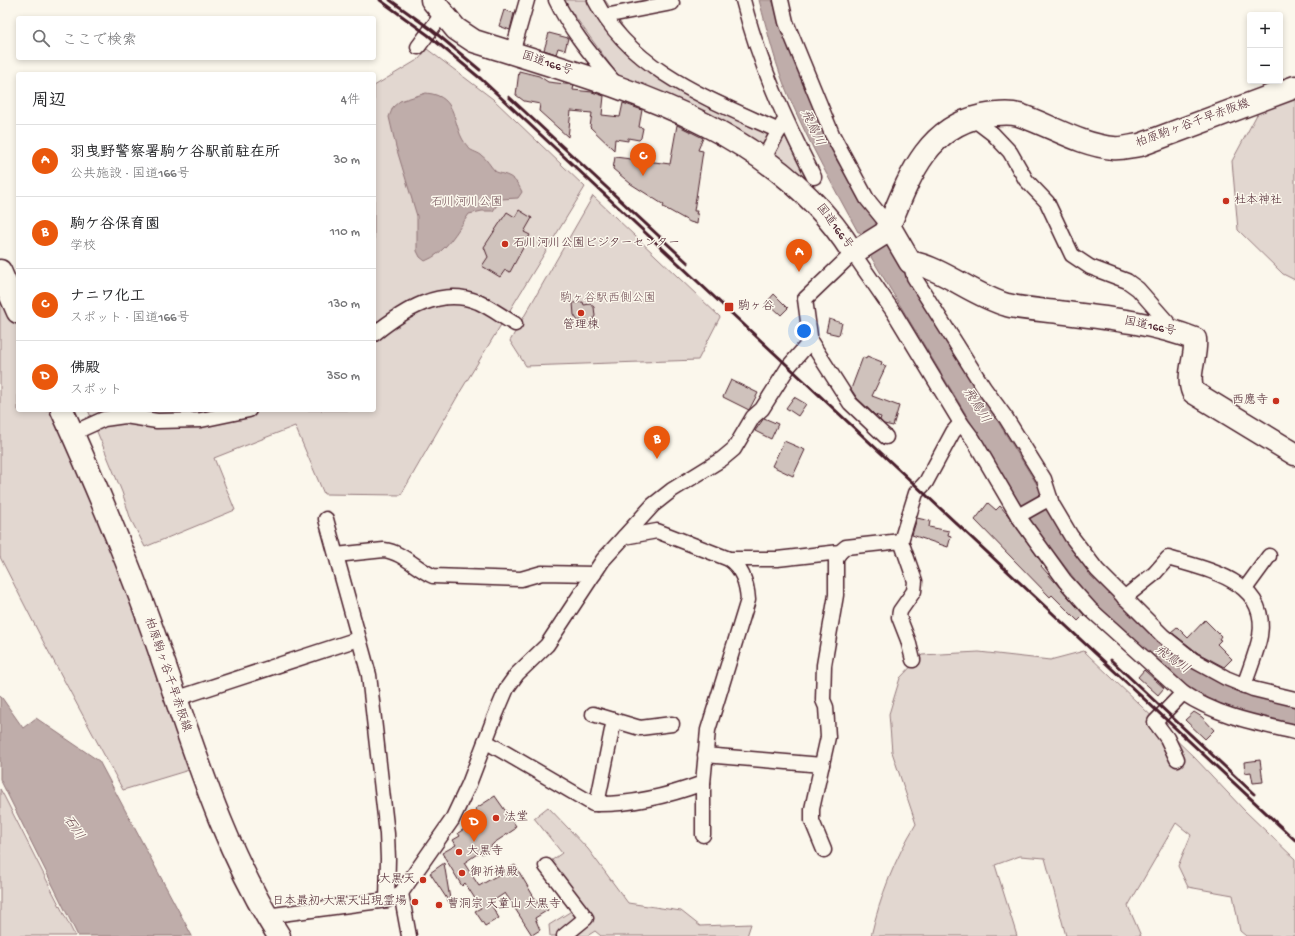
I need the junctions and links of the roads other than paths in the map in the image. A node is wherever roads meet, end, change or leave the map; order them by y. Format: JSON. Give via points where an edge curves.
{"nodes":[{"id":1,"x":527,"y":0,"type":"edge"},
{"id":2,"x":556,"y":0,"type":"edge"},
{"id":3,"x":595,"y":0,"type":"edge"},
{"id":4,"x":743,"y":0,"type":"edge"},
{"id":5,"x":780,"y":0,"type":"edge"},
{"id":6,"x":662,"y":3,"type":"edge"},
{"id":7,"x":437,"y":7,"type":"edge"},
{"id":8,"x":605,"y":16,"type":"junction"},
{"id":9,"x":418,"y":47,"type":"dead end"},
{"id":10,"x":512,"y":53,"type":"junction"},
{"id":11,"x":619,"y":87,"type":"junction"},
{"id":12,"x":1295,"y":88,"type":"edge"},
{"id":13,"x":972,"y":118,"type":"junction"},
{"id":14,"x":782,"y":126,"type":"junction"},
{"id":15,"x":763,"y":160,"type":"junction"},
{"id":16,"x":814,"y":177,"type":"dead end"},
{"id":17,"x":887,"y":230,"type":"junction"},
{"id":18,"x":858,"y":251,"type":"junction"},
{"id":19,"x":910,"y":262,"type":"junction"},
{"id":20,"x":0,"y":271,"type":"edge"},
{"id":21,"x":16,"y":307,"type":"edge"},
{"id":22,"x":515,"y":324,"type":"dead end"},
{"id":23,"x":1175,"y":331,"type":"junction"},
{"id":24,"x":376,"y":332,"type":"edge"},
{"id":25,"x":809,"y":339,"type":"junction"},
{"id":26,"x":63,"y":412,"type":"edge"},
{"id":27,"x":239,"y":412,"type":"edge"},
{"id":28,"x":961,"y":423,"type":"junction"},
{"id":29,"x":73,"y":433,"type":"junction"},
{"id":30,"x":886,"y":437,"type":"dead end"},
{"id":31,"x":1295,"y":454,"type":"edge"},
{"id":32,"x":1048,"y":498,"type":"junction"},
{"id":33,"x":1020,"y":515,"type":"junction"},
{"id":34,"x":326,"y":519,"type":"dead end"},
{"id":35,"x":624,"y":537,"type":"junction"},
{"id":36,"x":901,"y":541,"type":"junction"},
{"id":37,"x":840,"y":552,"type":"junction"},
{"id":38,"x":336,"y":556,"type":"junction"},
{"id":39,"x":1269,"y":556,"type":"dead end"},
{"id":40,"x":729,"y":559,"type":"junction"},
{"id":41,"x":594,"y":574,"type":"junction"},
{"id":42,"x":1245,"y":589,"type":"junction"},
{"id":43,"x":1124,"y":598,"type":"junction"},
{"id":44,"x":358,"y":639,"type":"junction"},
{"id":45,"x":913,"y":660,"type":"dead end"},
{"id":46,"x":1244,"y":686,"type":"junction"},
{"id":47,"x":1183,"y":693,"type":"junction"},
{"id":48,"x":175,"y":699,"type":"junction"},
{"id":49,"x":1295,"y":699,"type":"edge"},
{"id":50,"x":593,"y":714,"type":"dead end"},
{"id":51,"x":614,"y":720,"type":"junction"},
{"id":52,"x":672,"y":724,"type":"dead end"},
{"id":53,"x":1295,"y":732,"type":"edge"},
{"id":54,"x":485,"y":742,"type":"junction"},
{"id":55,"x":705,"y":755,"type":"junction"},
{"id":56,"x":1177,"y":759,"type":"dead end"},
{"id":57,"x":822,"y":765,"type":"junction"},
{"id":58,"x":702,"y":783,"type":"junction"},
{"id":59,"x":597,"y":804,"type":"junction"},
{"id":60,"x":703,"y":835,"type":"dead end"},
{"id":61,"x":824,"y":850,"type":"dead end"},
{"id":62,"x":546,"y":866,"type":"dead end"},
{"id":63,"x":401,"y":893,"type":"junction"},
{"id":64,"x":387,"y":900,"type":"junction"},
{"id":65,"x":266,"y":916,"type":"junction"},
{"id":66,"x":279,"y":936,"type":"edge"},
{"id":67,"x":409,"y":936,"type":"edge"},
{"id":68,"x":564,"y":936,"type":"edge"}],
"edges":[{"from":1,"to":10,"type":"street"},
{"from":2,"to":11,"type":"street","via":[[571,28]]},
{"from":3,"to":8,"type":"street"},
{"from":4,"to":14,"type":"street"},
{"from":5,"to":17,"type":"street","via":[[786,22],[832,134]]},
{"from":6,"to":8,"type":"street"},
{"from":7,"to":9,"type":"street"},
{"from":7,"to":10,"type":"main road","name":"国道166号","via":[[456,29],[474,41]]},
{"from":8,"to":14,"type":"street","via":[[635,51],[652,66],[692,91]]},
{"from":10,"to":11,"type":"main road","name":"国道166号"},
{"from":11,"to":15,"type":"main road","name":"国道166号","via":[[703,123]]},
{"from":12,"to":13,"type":"main road","name":"柏原駒ヶ谷千早赤阪線","via":[[1140,145],[1115,148],[1096,146],[1017,115]]},
{"from":13,"to":17,"type":"main road","name":"柏原駒ヶ谷千早赤阪線","via":[[958,123],[933,142],[916,167]]},
{"from":13,"to":23,"type":"street","via":[[993,134],[1010,152],[1026,180],[1047,202],[1072,255],[1090,267],[1133,285]]},
{"from":14,"to":15,"type":"street"},
{"from":14,"to":16,"type":"street"},
{"from":15,"to":18,"type":"main road","name":"国道166号","via":[[813,200]]},
{"from":17,"to":18,"type":"main road","name":"国道166号"},
{"from":17,"to":19,"type":"main road"},
{"from":18,"to":25,"type":"street","via":[[805,299]]},
{"from":18,"to":28,"type":"street"},
{"from":19,"to":23,"type":"main road","name":"国道166号","via":[[926,266],[1005,304]]},
{"from":19,"to":32,"type":"street","via":[[914,277],[1044,479]]},
{"from":20,"to":21,"type":"main road"},
{"from":22,"to":24,"type":"street","via":[[478,302],[454,296],[431,299],[394,318]]},
{"from":23,"to":31,"type":"main road","name":"国道166号","via":[[1195,339],[1190,384],[1193,392]]},
{"from":25,"to":30,"type":"street","via":[[850,402]]},
{"from":25,"to":35,"type":"street","via":[[808,344],[778,381],[762,409],[753,417],[734,449],[658,501]]},
{"from":26,"to":29,"type":"main road","name":"柏原駒ヶ谷千早赤阪線"},
{"from":27,"to":29,"type":"street","via":[[201,420],[157,421],[125,416],[104,419]]},
{"from":28,"to":33,"type":"street","via":[[973,438]]},
{"from":28,"to":36,"type":"street","via":[[953,432],[926,482],[916,493]]},
{"from":29,"to":48,"type":"main road","name":"柏原駒ヶ谷千早赤阪線","via":[[118,538]]},
{"from":32,"to":33,"type":"street"},
{"from":32,"to":43,"type":"street","via":[[1071,536],[1097,570]]},
{"from":33,"to":47,"type":"street","via":[[1065,581],[1090,609]]},
{"from":34,"to":38,"type":"street"},
{"from":35,"to":40,"type":"street","via":[[657,531]]},
{"from":35,"to":41,"type":"street"},
{"from":36,"to":37,"type":"street","via":[[846,547]]},
{"from":36,"to":45,"type":"street","via":[[915,581],[914,591],[900,610],[899,616]]},
{"from":37,"to":40,"type":"street","via":[[777,559]]},
{"from":37,"to":57,"type":"street","via":[[836,558],[836,595],[824,665],[823,700],[826,707],[828,737]]},
{"from":38,"to":41,"type":"street","via":[[392,551],[433,576],[521,579],[542,573]]},
{"from":38,"to":44,"type":"street"},
{"from":39,"to":42,"type":"street"},
{"from":40,"to":55,"type":"street","via":[[737,564],[748,600],[708,730]]},
{"from":41,"to":54,"type":"street","via":[[546,645],[507,688]]},
{"from":42,"to":43,"type":"street","via":[[1214,572],[1168,558],[1154,574]]},
{"from":42,"to":46,"type":"street","via":[[1256,601],[1261,615],[1260,636]]},
{"from":43,"to":46,"type":"street","via":[[1163,636],[1193,660]]},
{"from":44,"to":48,"type":"street"},
{"from":44,"to":64,"type":"street","via":[[372,692],[387,834]]},
{"from":46,"to":49,"type":"street"},
{"from":47,"to":53,"type":"street","via":[[1218,713]]},
{"from":47,"to":56,"type":"street","via":[[1155,722],[1167,738]]},
{"from":48,"to":65,"type":"main road","name":"柏原駒ヶ谷千早赤阪線","via":[[225,834]]},
{"from":50,"to":51,"type":"street"},
{"from":51,"to":52,"type":"street","via":[[640,728]]},
{"from":51,"to":59,"type":"street"},
{"from":54,"to":59,"type":"street"},
{"from":54,"to":63,"type":"street","via":[[452,820]]},
{"from":55,"to":57,"type":"street"},
{"from":55,"to":58,"type":"street"},
{"from":57,"to":61,"type":"street","via":[[812,809],[812,821]]},
{"from":58,"to":59,"type":"street","via":[[674,794]]},
{"from":58,"to":60,"type":"street"},
{"from":62,"to":68,"type":"street","via":[[586,918]]},
{"from":63,"to":64,"type":"street"},
{"from":63,"to":67,"type":"street"},
{"from":64,"to":65,"type":"street"},
{"from":65,"to":66,"type":"main road","name":"柏原駒ヶ谷千早赤阪線"}]}
